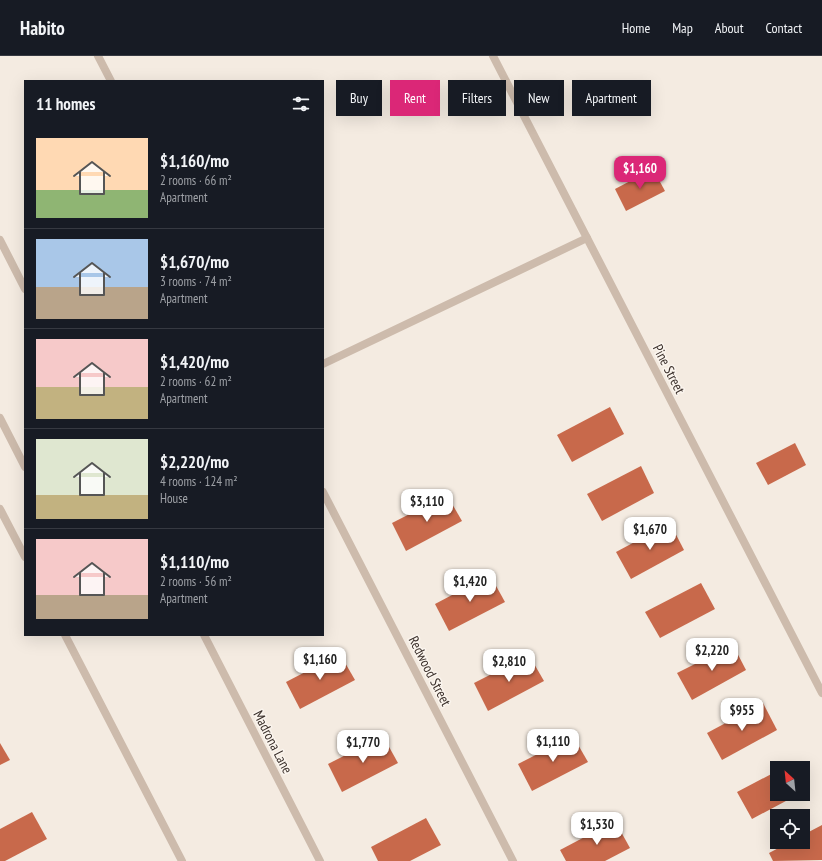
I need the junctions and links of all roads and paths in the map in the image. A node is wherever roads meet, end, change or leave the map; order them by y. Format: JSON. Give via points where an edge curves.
{"nodes":[{"id":1,"x":98,"y":56,"type":"edge"},
{"id":2,"x":493,"y":56,"type":"edge"},
{"id":3,"x":110,"y":80,"type":"edge"},
{"id":4,"x":587,"y":238,"type":"junction"},
{"id":5,"x":0,"y":240,"type":"edge"},
{"id":6,"x":24,"y":287,"type":"edge"},
{"id":7,"x":324,"y":364,"type":"edge"},
{"id":8,"x":0,"y":418,"type":"edge"},
{"id":9,"x":24,"y":465,"type":"edge"},
{"id":10,"x":324,"y":494,"type":"edge"},
{"id":11,"x":0,"y":509,"type":"edge"},
{"id":12,"x":24,"y":555,"type":"edge"},
{"id":13,"x":66,"y":636,"type":"edge"},
{"id":14,"x":205,"y":636,"type":"edge"},
{"id":15,"x":822,"y":693,"type":"edge"},
{"id":16,"x":182,"y":861,"type":"edge"},
{"id":17,"x":320,"y":861,"type":"edge"},
{"id":18,"x":513,"y":861,"type":"edge"}],
"edges":[{"from":1,"to":3,"type":"lane"},
{"from":2,"to":4,"type":"lane","name":"Pine Street"},
{"from":4,"to":7,"type":"lane"},
{"from":4,"to":15,"type":"lane","name":"Pine Street"},
{"from":5,"to":6,"type":"lane"},
{"from":8,"to":9,"type":"lane"},
{"from":10,"to":18,"type":"lane","name":"Redwood Street"},
{"from":11,"to":12,"type":"lane"},
{"from":13,"to":16,"type":"lane"},
{"from":14,"to":17,"type":"lane","name":"Madrona Lane"}]}
